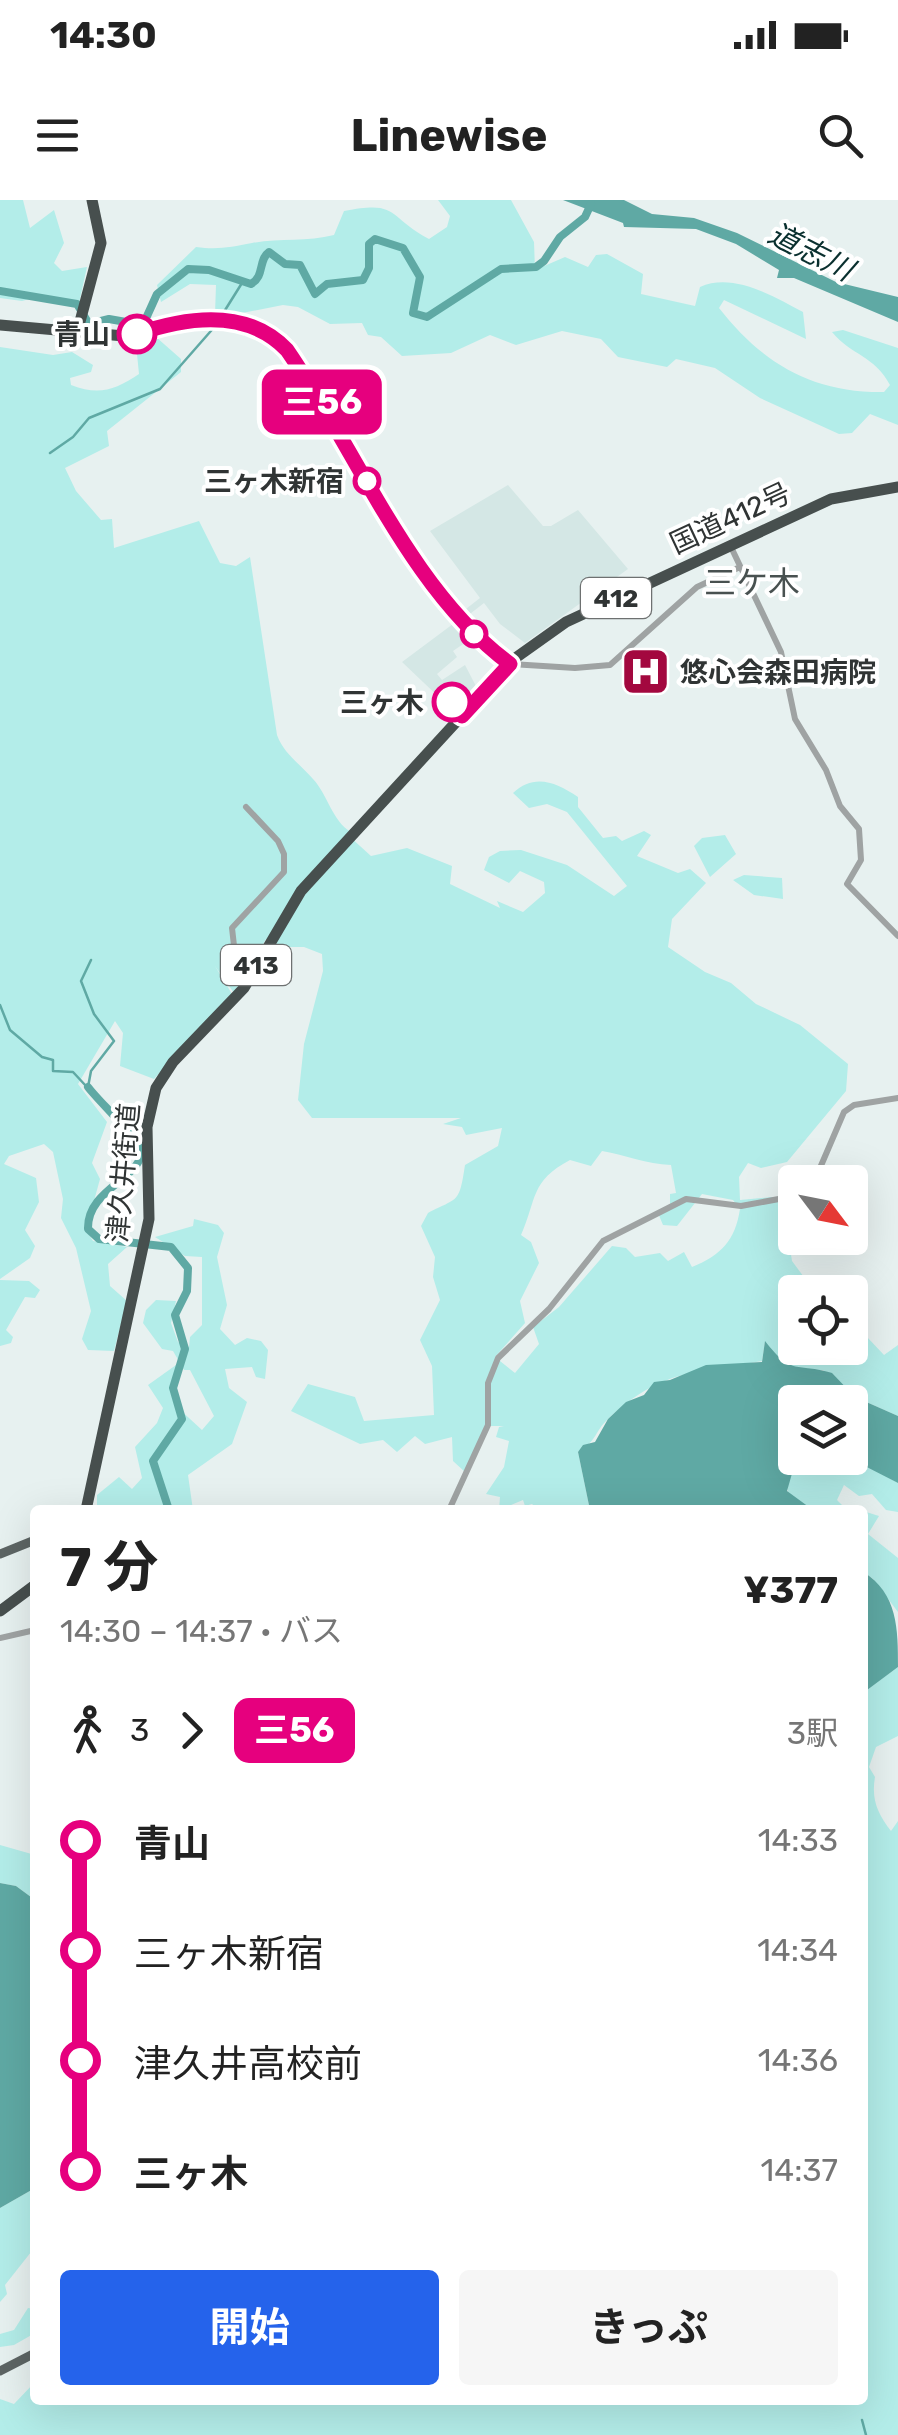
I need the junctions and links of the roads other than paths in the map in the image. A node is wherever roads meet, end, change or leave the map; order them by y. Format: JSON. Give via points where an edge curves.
{"nodes":[{"id":1,"x":92,"y":200,"type":"edge"},
{"id":2,"x":0,"y":325,"type":"edge"},
{"id":3,"x":78,"y":329,"type":"junction"},
{"id":4,"x":898,"y":487,"type":"edge"},
{"id":5,"x":730,"y":546,"type":"junction"},
{"id":6,"x":740,"y":567,"type":"junction"},
{"id":7,"x":510,"y":664,"type":"junction"},
{"id":8,"x":246,"y":808,"type":"dead end"},
{"id":9,"x":898,"y":936,"type":"edge"},
{"id":10,"x":244,"y":988,"type":"junction"},
{"id":11,"x":898,"y":1098,"type":"edge"},
{"id":12,"x":821,"y":1165,"type":"edge"},
{"id":13,"x":778,"y":1199,"type":"edge"},
{"id":14,"x":87,"y":1505,"type":"edge"},
{"id":15,"x":451,"y":1505,"type":"edge"},
{"id":16,"x":30,"y":1542,"type":"edge"},
{"id":17,"x":0,"y":1554,"type":"edge"},
{"id":18,"x":30,"y":1589,"type":"edge"},
{"id":19,"x":0,"y":1611,"type":"edge"},
{"id":20,"x":30,"y":1631,"type":"edge"},
{"id":21,"x":0,"y":1638,"type":"edge"},
{"id":22,"x":30,"y":2356,"type":"edge"},
{"id":23,"x":0,"y":2371,"type":"edge"}],
"edges":[{"from":1,"to":3,"type":"highway","via":[[101,243]]},
{"from":2,"to":3,"type":"highway"},
{"from":3,"to":7,"type":"highway","via":[[124,336],[181,320],[215,319],[278,342],[324,404],[434,584],[475,635]]},
{"from":4,"to":5,"type":"highway","name":"国道412号","number":"412","via":[[848,493]]},
{"from":5,"to":6,"type":"street"},
{"from":5,"to":7,"type":"highway","name":"国道412号","number":"412","via":[[566,622]]},
{"from":6,"to":7,"type":"street","via":[[696,587],[610,665]]},
{"from":6,"to":9,"type":"street","via":[[781,652],[795,719],[858,829],[861,860],[847,884]]},
{"from":7,"to":10,"type":"highway","name":"津久井街道","number":"413","via":[[301,891]]},
{"from":8,"to":10,"type":"street","via":[[284,854],[284,872],[232,928]]},
{"from":10,"to":14,"type":"highway","name":"津久井街道","number":"413","via":[[174,1062],[153,1098],[144,1244]]},
{"from":11,"to":12,"type":"street","via":[[844,1112]]},
{"from":13,"to":15,"type":"street","via":[[741,1206],[686,1198],[603,1240],[549,1309],[498,1358],[488,1383],[488,1425]]},
{"from":16,"to":17,"type":"main road"},
{"from":18,"to":19,"type":"highway"},
{"from":20,"to":21,"type":"street"},
{"from":22,"to":23,"type":"main road"}]}
